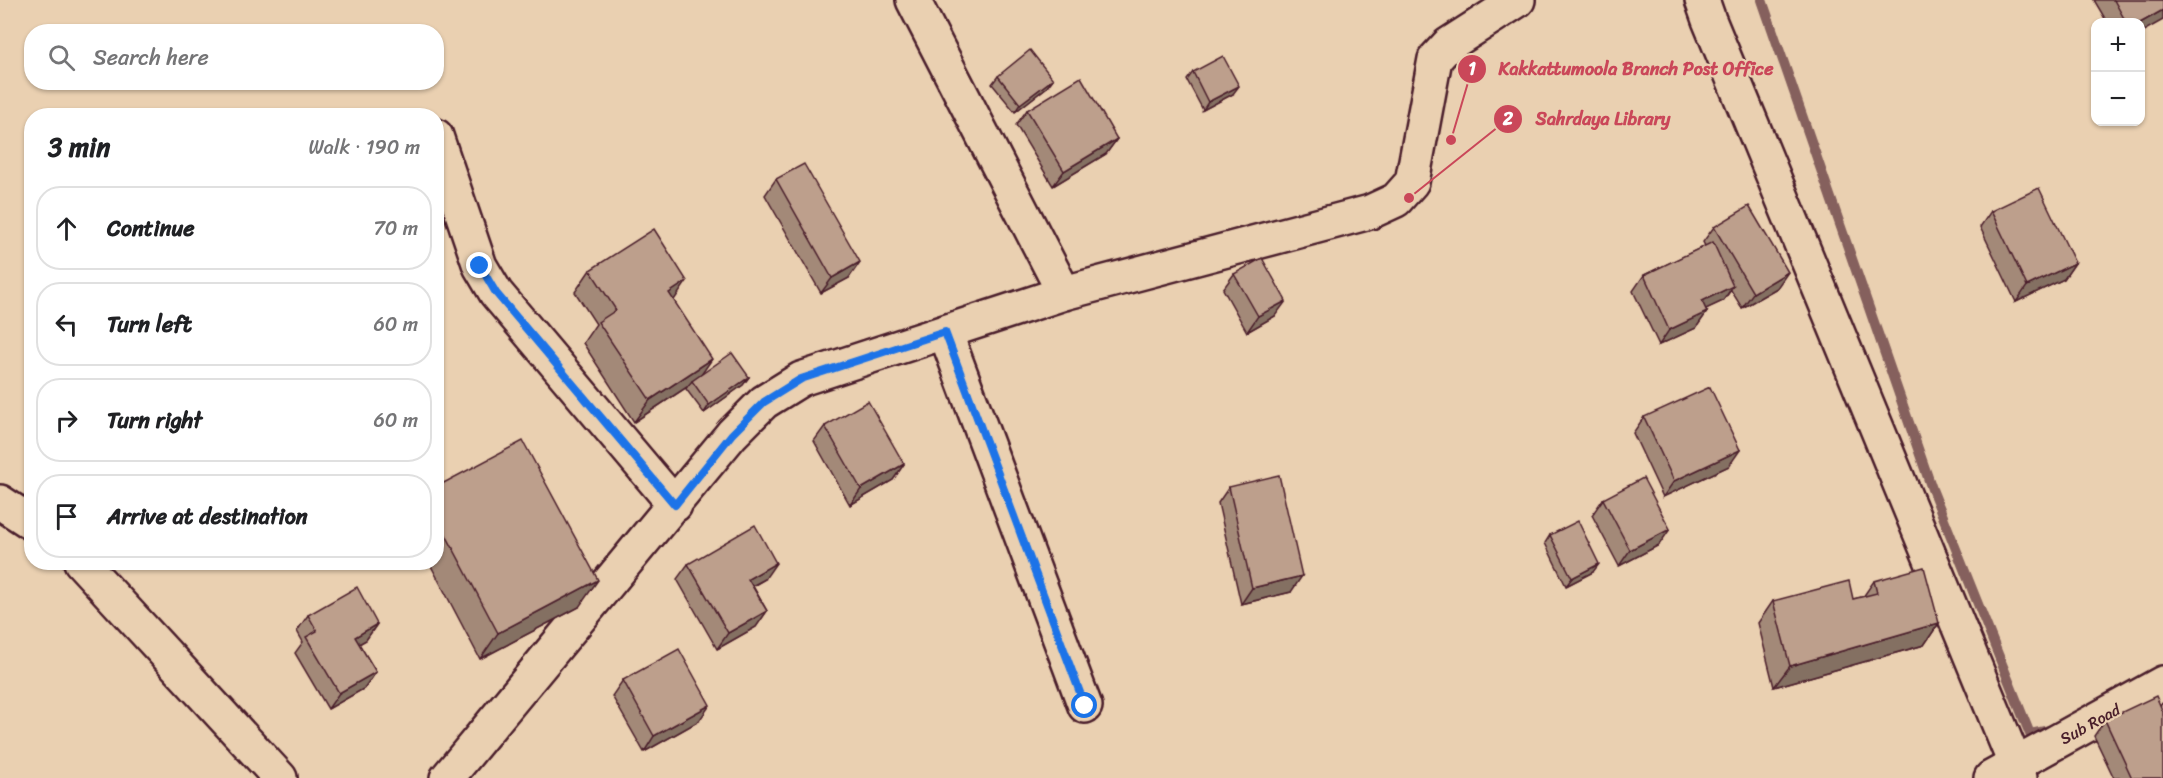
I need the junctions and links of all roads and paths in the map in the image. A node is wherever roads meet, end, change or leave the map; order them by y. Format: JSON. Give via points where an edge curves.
{"nodes":[{"id":1,"x":913,"y":0,"type":"edge"},
{"id":2,"x":1518,"y":0,"type":"edge"},
{"id":3,"x":1702,"y":0,"type":"edge"},
{"id":4,"x":444,"y":160,"type":"edge"},
{"id":5,"x":1064,"y":293,"type":"junction"},
{"id":6,"x":945,"y":332,"type":"junction"},
{"id":7,"x":0,"y":502,"type":"edge"},
{"id":8,"x":675,"y":505,"type":"junction"},
{"id":9,"x":24,"y":518,"type":"edge"},
{"id":10,"x":88,"y":570,"type":"edge"},
{"id":11,"x":2163,"y":683,"type":"edge"},
{"id":12,"x":1085,"y":706,"type":"dead end"},
{"id":13,"x":2009,"y":774,"type":"edge"},
{"id":14,"x":280,"y":778,"type":"edge"},
{"id":15,"x":447,"y":778,"type":"edge"}],
"edges":[{"from":1,"to":5,"type":"street"},
{"from":2,"to":5,"type":"street","via":[[1455,39],[1435,60],[1412,182],[1396,200],[1370,212]]},
{"from":3,"to":13,"type":"street"},
{"from":4,"to":8,"type":"street","via":[[480,266],[496,293]]},
{"from":5,"to":6,"type":"street"},
{"from":6,"to":8,"type":"street","via":[[801,379],[764,402],[732,434]]},
{"from":6,"to":12,"type":"street"},
{"from":7,"to":9,"type":"street"},
{"from":8,"to":15,"type":"street"},
{"from":10,"to":14,"type":"street"},
{"from":11,"to":13,"type":"street","name":"Sub Road"}]}
